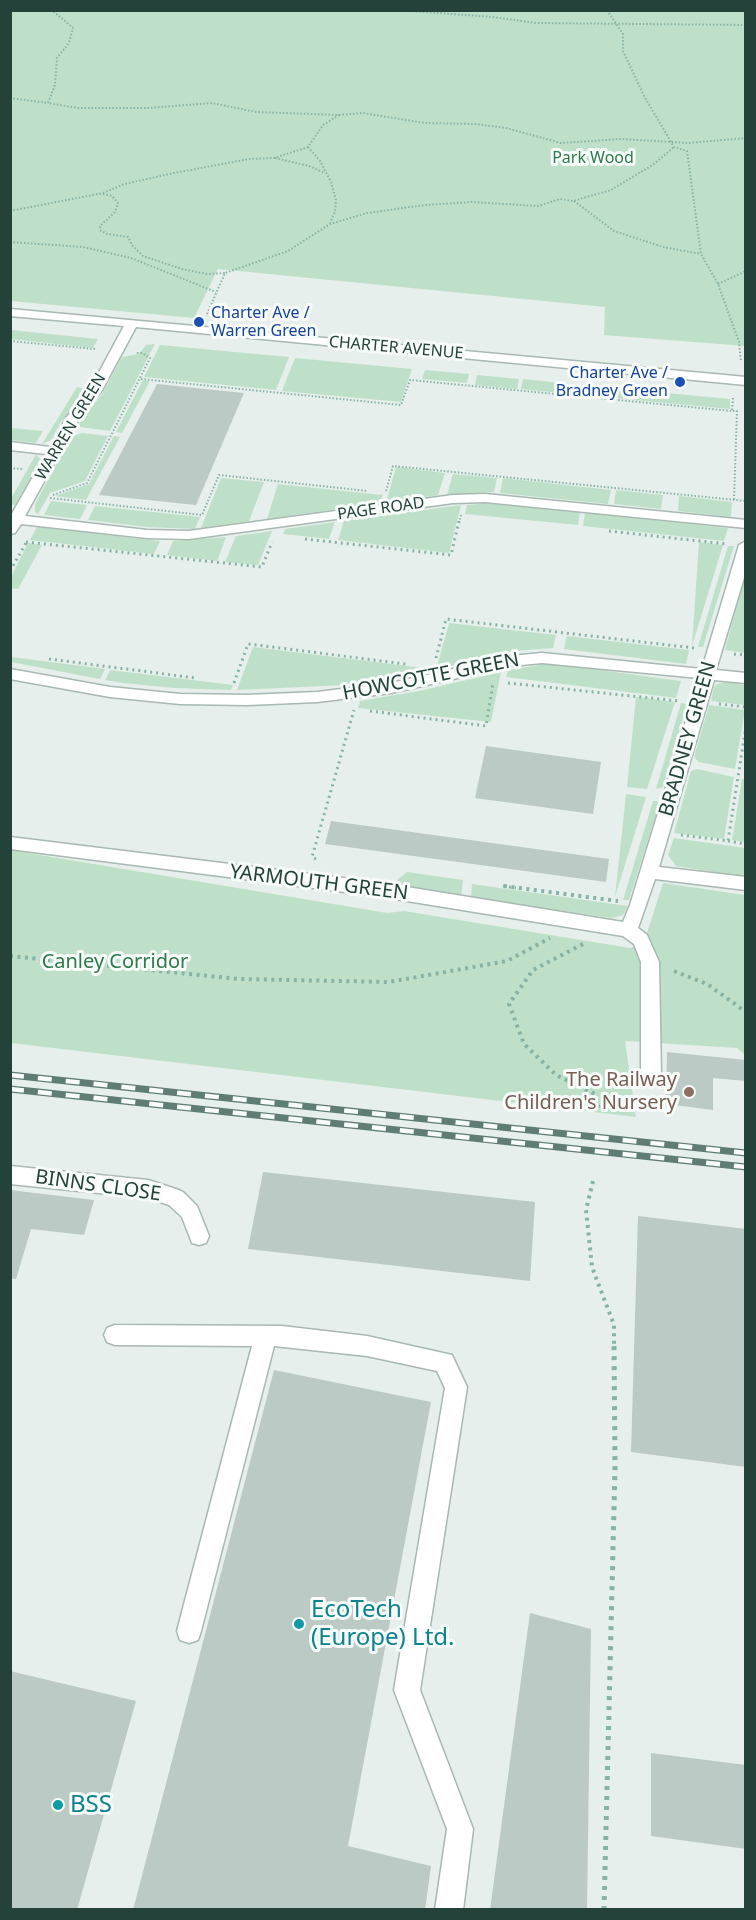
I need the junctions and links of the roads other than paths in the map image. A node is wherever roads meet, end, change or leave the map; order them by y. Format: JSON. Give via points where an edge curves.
{"nodes":[{"id":1,"x":10,"y":312,"type":"edge"},
{"id":2,"x":132,"y":323,"type":"junction"},
{"id":3,"x":744,"y":381,"type":"edge"},
{"id":4,"x":10,"y":446,"type":"edge"},
{"id":5,"x":55,"y":451,"type":"junction"},
{"id":6,"x":14,"y":524,"type":"edge"},
{"id":7,"x":739,"y":524,"type":"edge"},
{"id":8,"x":745,"y":545,"type":"edge"},
{"id":9,"x":708,"y":673,"type":"junction"},
{"id":10,"x":10,"y":674,"type":"edge"},
{"id":11,"x":746,"y":678,"type":"edge"},
{"id":12,"x":10,"y":843,"type":"edge"},
{"id":13,"x":649,"y":872,"type":"junction"},
{"id":14,"x":746,"y":884,"type":"edge"},
{"id":15,"x":627,"y":930,"type":"junction"},
{"id":16,"x":651,"y":1076,"type":"dead end"},
{"id":17,"x":10,"y":1175,"type":"edge"},
{"id":18,"x":199,"y":1236,"type":"dead end"},
{"id":19,"x":115,"y":1335,"type":"dead end"},
{"id":20,"x":266,"y":1335,"type":"junction"},
{"id":21,"x":189,"y":1631,"type":"dead end"},
{"id":22,"x":448,"y":1910,"type":"edge"}],
"edges":[{"from":1,"to":2,"type":"street","name":"CHARTER AVENUE"},
{"from":2,"to":3,"type":"street","name":"CHARTER AVENUE"},
{"from":2,"to":5,"type":"street","name":"WARREN GREEN","via":[[96,390],[71,421]]},
{"from":4,"to":5,"type":"street"},
{"from":5,"to":6,"type":"street","name":"WARREN GREEN"},
{"from":6,"to":7,"type":"street","name":"PAGE ROAD","via":[[38,521],[189,535],[485,498]]},
{"from":8,"to":9,"type":"street","name":"BRADNEY GREEN"},
{"from":9,"to":10,"type":"street","name":"HOWCOTTE GREEN","via":[[566,658],[530,658],[391,688],[247,700],[110,692]]},
{"from":9,"to":11,"type":"street","name":"HOWCOTTE GREEN"},
{"from":9,"to":13,"type":"street","name":"BRADNEY GREEN"},
{"from":12,"to":15,"type":"street","name":"YARMOUTH GREEN","via":[[376,889]]},
{"from":13,"to":14,"type":"street"},
{"from":13,"to":15,"type":"street","name":"BRADNEY GREEN","via":[[636,916]]},
{"from":15,"to":16,"type":"street","via":[[641,940],[650,962]]},
{"from":17,"to":18,"type":"street","name":"BINNS CLOSE","via":[[148,1189],[176,1198],[190,1212]]},
{"from":19,"to":20,"type":"street"},
{"from":20,"to":21,"type":"street"},
{"from":20,"to":22,"type":"street","via":[[367,1346],[444,1362],[456,1387],[407,1690],[460,1829]]}]}
